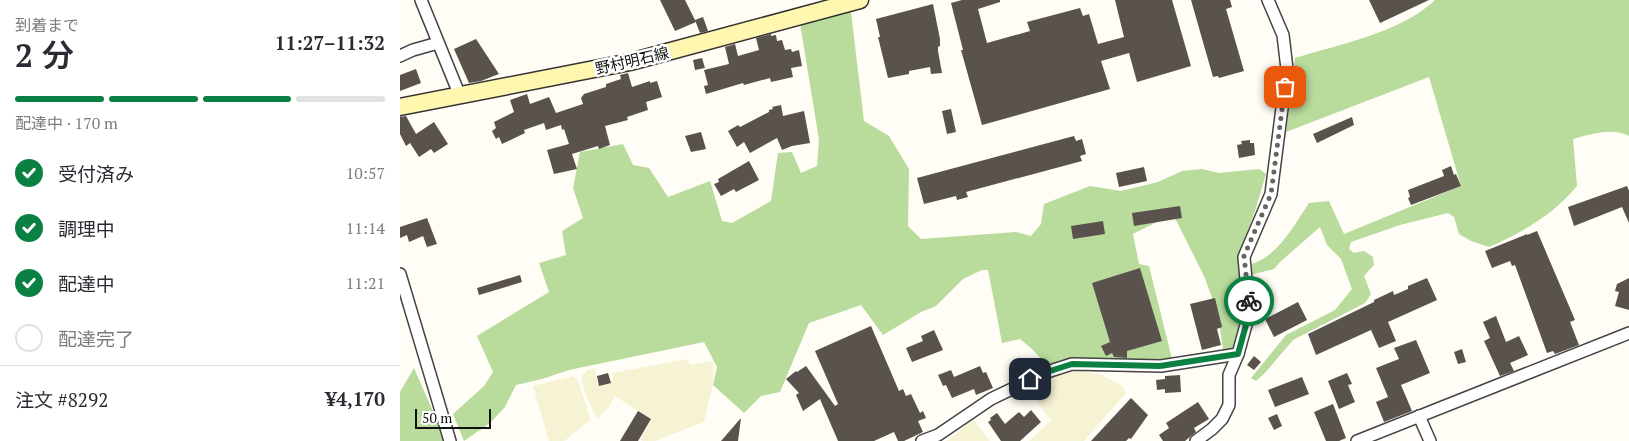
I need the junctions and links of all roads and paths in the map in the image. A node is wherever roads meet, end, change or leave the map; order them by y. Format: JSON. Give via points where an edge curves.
{"nodes":[{"id":1,"x":421,"y":0,"type":"edge"},
{"id":2,"x":860,"y":0,"type":"edge"},
{"id":3,"x":1268,"y":0,"type":"edge"},
{"id":4,"x":438,"y":43,"type":"junction"},
{"id":5,"x":400,"y":56,"type":"edge"},
{"id":6,"x":460,"y":96,"type":"junction"},
{"id":7,"x":400,"y":107,"type":"edge"},
{"id":8,"x":400,"y":274,"type":"edge"},
{"id":9,"x":1629,"y":333,"type":"edge"},
{"id":10,"x":1238,"y":354,"type":"junction"},
{"id":11,"x":1419,"y":416,"type":"junction"},
{"id":12,"x":450,"y":441,"type":"edge"},
{"id":13,"x":922,"y":441,"type":"edge"},
{"id":14,"x":1196,"y":441,"type":"edge"},
{"id":15,"x":1357,"y":441,"type":"edge"},
{"id":16,"x":1430,"y":441,"type":"edge"}],
"edges":[{"from":1,"to":4,"type":"street"},
{"from":2,"to":6,"type":"main road","name":"野村明石線","via":[[630,62]]},
{"from":3,"to":10,"type":"street","via":[[1283,35],[1287,69],[1271,194],[1244,256],[1249,314]]},
{"from":4,"to":5,"type":"street"},
{"from":4,"to":6,"type":"street"},
{"from":6,"to":7,"type":"main road","name":"野村明石線"},
{"from":8,"to":12,"type":"street"},
{"from":9,"to":11,"type":"street"},
{"from":10,"to":13,"type":"street","via":[[1160,366],[1072,364],[991,398],[938,435]]},
{"from":10,"to":14,"type":"street","via":[[1229,375],[1229,405],[1222,420]]},
{"from":11,"to":15,"type":"street"},
{"from":11,"to":16,"type":"street"}]}
